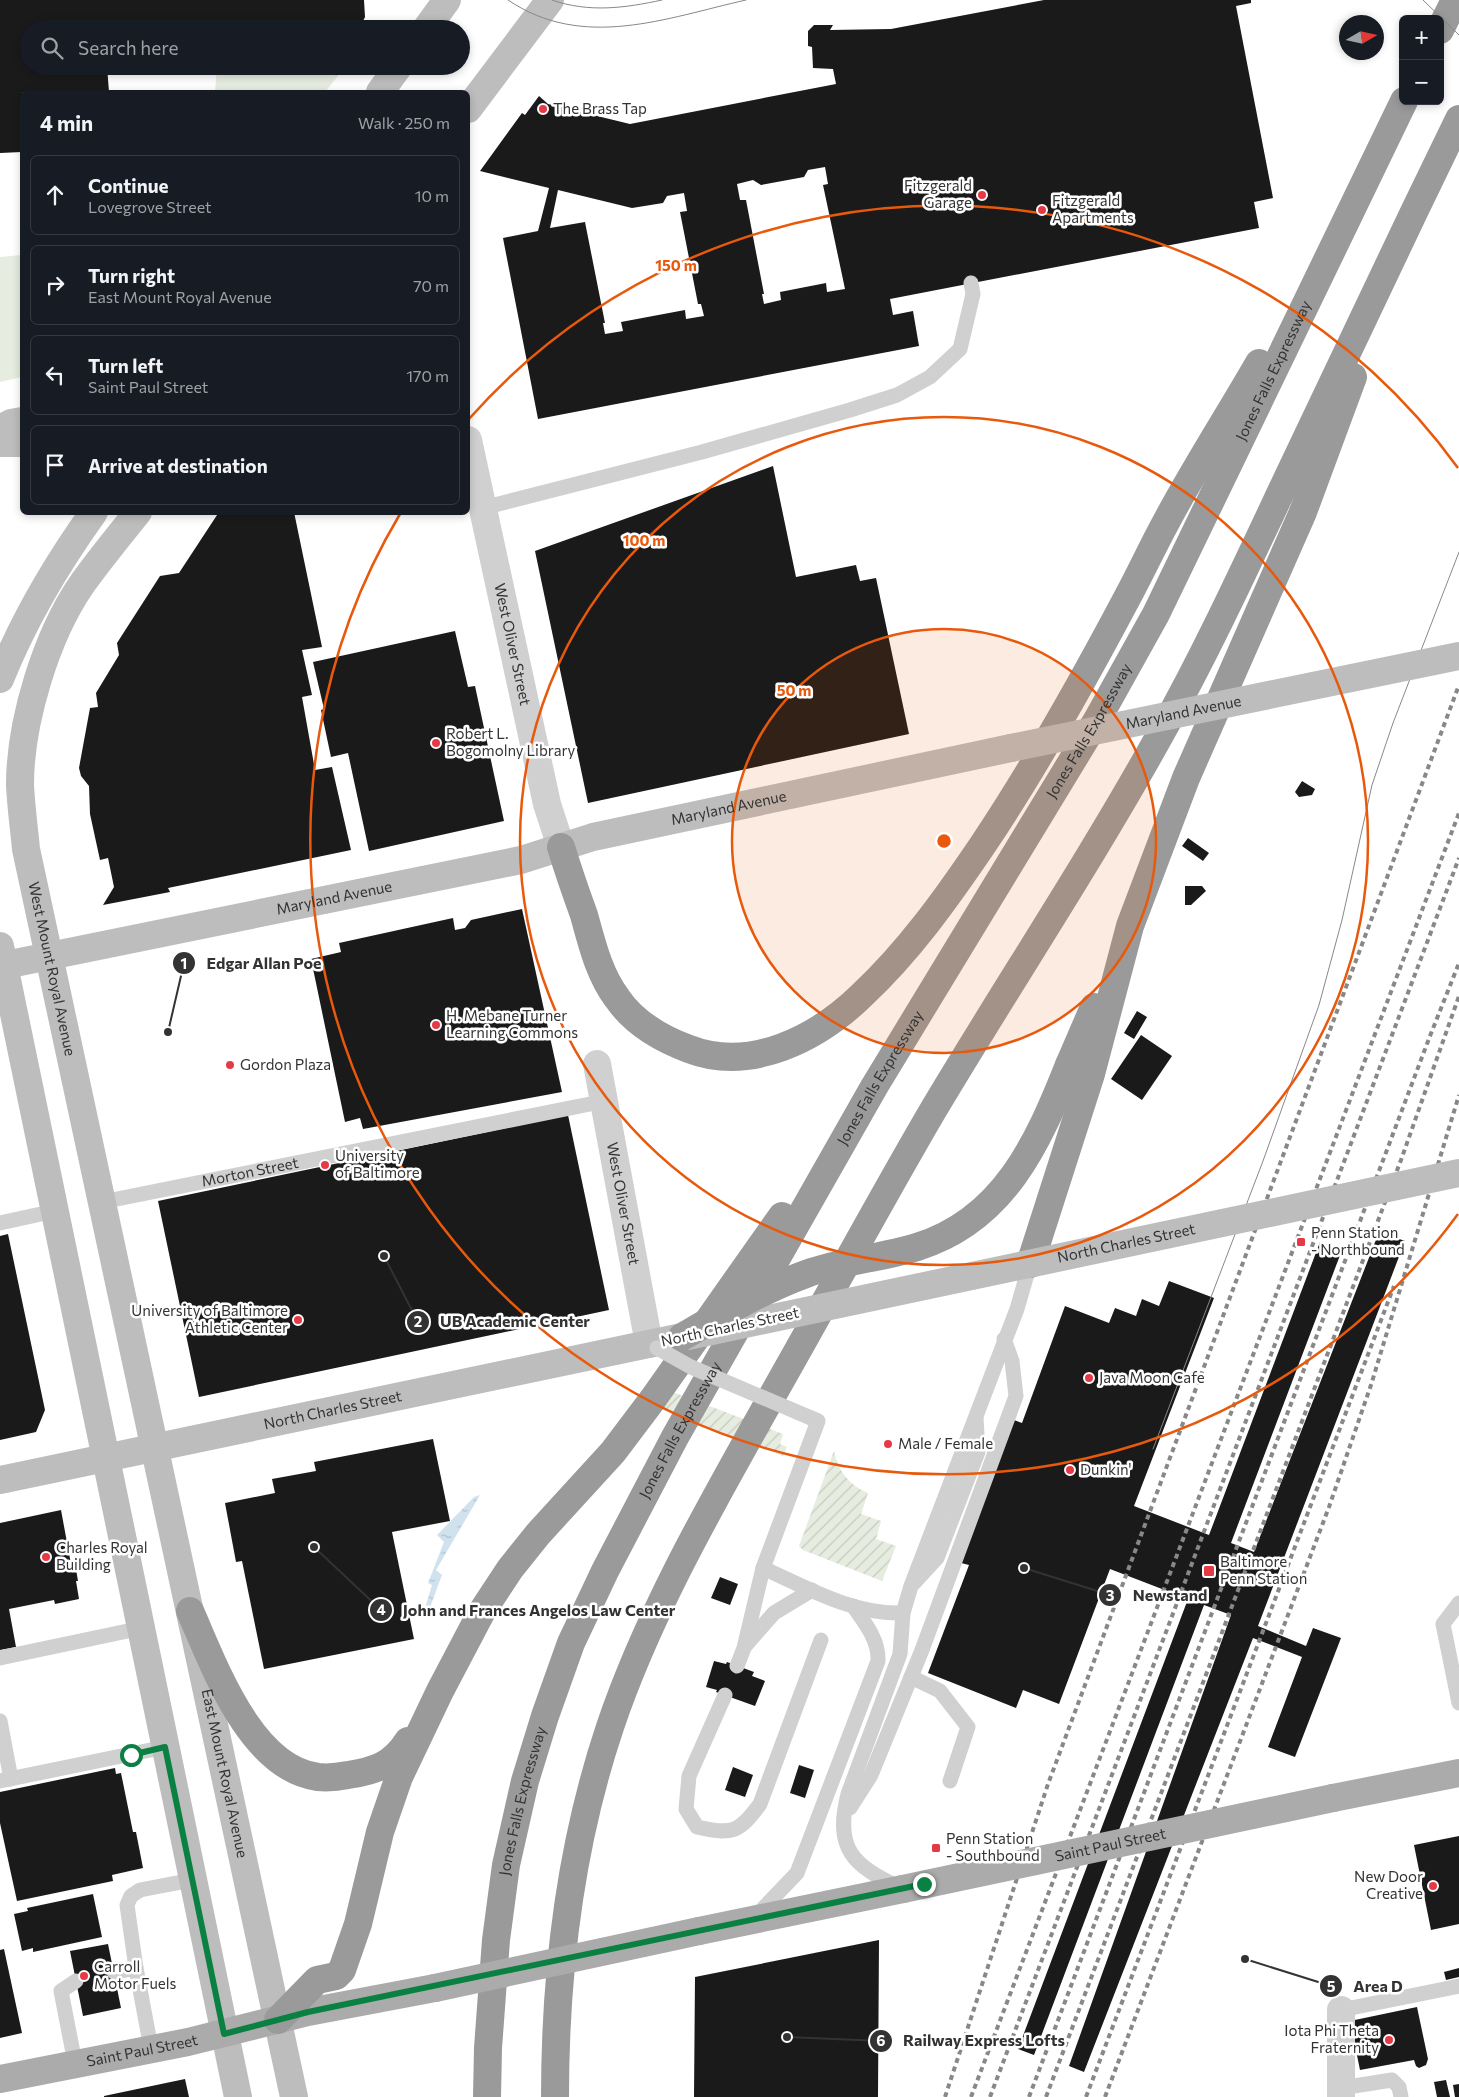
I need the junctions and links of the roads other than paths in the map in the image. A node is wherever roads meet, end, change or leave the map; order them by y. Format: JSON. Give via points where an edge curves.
{"nodes":[{"id":1,"x":447,"y":0,"type":"edge"},
{"id":2,"x":550,"y":0,"type":"edge"},
{"id":3,"x":1455,"y":0,"type":"edge"},
{"id":4,"x":433,"y":20,"type":"edge"},
{"id":5,"x":1444,"y":22,"type":"edge"},
{"id":6,"x":392,"y":75,"type":"edge"},
{"id":7,"x":381,"y":90,"type":"edge"},
{"id":8,"x":1402,"y":105,"type":"edge"},
{"id":9,"x":470,"y":106,"type":"edge"},
{"id":10,"x":1459,"y":119,"type":"edge"},
{"id":11,"x":1356,"y":198,"type":"junction"},
{"id":12,"x":1412,"y":216,"type":"junction"},
{"id":13,"x":971,"y":283,"type":"dead end"},
{"id":14,"x":20,"y":421,"type":"edge"},
{"id":15,"x":0,"y":429,"type":"edge"},
{"id":16,"x":0,"y":443,"type":"edge"},
{"id":17,"x":20,"y":443,"type":"edge"},
{"id":18,"x":470,"y":449,"type":"edge"},
{"id":19,"x":483,"y":508,"type":"junction"},
{"id":20,"x":92,"y":515,"type":"edge"},
{"id":21,"x":136,"y":515,"type":"edge"},
{"id":22,"x":1459,"y":656,"type":"edge"},
{"id":23,"x":0,"y":679,"type":"edge"},
{"id":24,"x":561,"y":847,"type":"junction"},
{"id":25,"x":48,"y":955,"type":"junction"},
{"id":26,"x":1,"y":959,"type":"edge"},
{"id":27,"x":597,"y":1064,"type":"dead end"},
{"id":28,"x":1080,"y":1070,"type":"junction"},
{"id":29,"x":874,"y":1087,"type":"junction"},
{"id":30,"x":605,"y":1101,"type":"junction"},
{"id":31,"x":1459,"y":1173,"type":"edge"},
{"id":32,"x":102,"y":1202,"type":"junction"},
{"id":33,"x":55,"y":1211,"type":"junction"},
{"id":34,"x":0,"y":1223,"type":"edge"},
{"id":35,"x":1030,"y":1264,"type":"junction"},
{"id":36,"x":1004,"y":1339,"type":"junction"},
{"id":37,"x":662,"y":1343,"type":"junction"},
{"id":38,"x":155,"y":1448,"type":"junction"},
{"id":39,"x":107,"y":1458,"type":"junction"},
{"id":40,"x":0,"y":1480,"type":"edge"},
{"id":41,"x":762,"y":1568,"type":"junction"},
{"id":42,"x":812,"y":1590,"type":"junction"},
{"id":43,"x":1459,"y":1603,"type":"edge"},
{"id":44,"x":853,"y":1606,"type":"junction"},
{"id":45,"x":190,"y":1611,"type":"junction"},
{"id":46,"x":903,"y":1613,"type":"junction"},
{"id":47,"x":142,"y":1628,"type":"junction"},
{"id":48,"x":821,"y":1640,"type":"dead end"},
{"id":49,"x":744,"y":1648,"type":"junction"},
{"id":50,"x":0,"y":1658,"type":"edge"},
{"id":51,"x":736,"y":1666,"type":"dead end"},
{"id":52,"x":911,"y":1677,"type":"junction"},
{"id":53,"x":440,"y":1691,"type":"junction"},
{"id":54,"x":725,"y":1695,"type":"dead end"},
{"id":55,"x":1459,"y":1703,"type":"edge"},
{"id":56,"x":0,"y":1721,"type":"edge"},
{"id":57,"x":165,"y":1747,"type":"junction"},
{"id":58,"x":1459,"y":1773,"type":"edge"},
{"id":59,"x":6,"y":1780,"type":"edge"},
{"id":60,"x":950,"y":1781,"type":"dead end"},
{"id":61,"x":842,"y":1825,"type":"junction"},
{"id":62,"x":192,"y":1880,"type":"junction"},
{"id":63,"x":903,"y":1889,"type":"junction"},
{"id":64,"x":753,"y":1919,"type":"junction"},
{"id":65,"x":136,"y":1968,"type":"junction"},
{"id":66,"x":114,"y":1972,"type":"dead end"},
{"id":67,"x":76,"y":1981,"type":"dead end"},
{"id":68,"x":1459,"y":1986,"type":"edge"},
{"id":69,"x":1342,"y":2010,"type":"joint"},
{"id":70,"x":278,"y":2020,"type":"junction"},
{"id":71,"x":224,"y":2034,"type":"junction"},
{"id":72,"x":151,"y":2048,"type":"junction"},
{"id":73,"x":75,"y":2063,"type":"junction"},
{"id":74,"x":0,"y":2079,"type":"edge"},
{"id":75,"x":1341,"y":2092,"type":"edge"},
{"id":76,"x":238,"y":2097,"type":"edge"},
{"id":77,"x":294,"y":2097,"type":"edge"},
{"id":78,"x":487,"y":2097,"type":"edge"},
{"id":79,"x":555,"y":2097,"type":"edge"},
{"id":80,"x":1401,"y":2097,"type":"edge"}],
"edges":[{"from":1,"to":4,"type":"main road"},
{"from":2,"to":9,"type":"main road"},
{"from":3,"to":5,"type":"highway"},
{"from":6,"to":7,"type":"main road"},
{"from":8,"to":11,"type":"highway","name":"Jones Falls Expressway"},
{"from":10,"to":12,"type":"highway"},
{"from":11,"to":24,"type":"highway","via":[[1166,521],[1105,639],[1008,807],[949,895],[897,960],[861,997],[807,1036],[759,1054],[729,1058],[704,1055],[675,1044],[652,1032],[619,1002],[611,990],[592,946]]},
{"from":11,"to":29,"type":"highway","name":"Jones Falls Expressway","via":[[1156,614],[1097,720]]},
{"from":12,"to":28,"type":"highway","via":[[1303,512],[1186,778]]},
{"from":12,"to":79,"type":"highway","via":[[1214,633],[1159,737],[931,1115],[740,1454],[632,1666],[609,1731],[573,1872],[555,2036]]},
{"from":13,"to":19,"type":"lane","via":[[974,294],[960,349],[930,377],[897,395],[702,452]]},
{"from":14,"to":15,"type":"main road"},
{"from":16,"to":17,"type":"main road"},
{"from":18,"to":19,"type":"street","name":"West Oliver Street"},
{"from":19,"to":24,"type":"street","name":"West Oliver Street","via":[[547,804]]},
{"from":20,"to":23,"type":"main road","via":[[40,593]]},
{"from":21,"to":25,"type":"main road","name":"West Mount Royal Avenue","via":[[81,585],[61,621],[32,702],[20,785],[26,849]]},
{"from":22,"to":24,"type":"main road","name":"Maryland Avenue","bridge":true,"via":[[1011,748],[593,837]]},
{"from":24,"to":25,"type":"main road","name":"Maryland Avenue","via":[[521,860]]},
{"from":25,"to":26,"type":"main road","name":"Maryland Avenue"},
{"from":25,"to":32,"type":"main road","name":"West Mount Royal Avenue"},
{"from":26,"to":33,"type":"main road"},
{"from":27,"to":30,"type":"street","name":"West Oliver Street"},
{"from":28,"to":35,"type":"highway"},
{"from":28,"to":37,"type":"highway","bridge":true,"via":[[1050,1112],[1032,1150],[1013,1177],[990,1204],[957,1230],[918,1246],[807,1273],[741,1302]]},
{"from":29,"to":53,"type":"highway","via":[[613,1452],[510,1569],[481,1613]]},
{"from":29,"to":78,"type":"highway","name":"Jones Falls Expressway","via":[[675,1436],[571,1643],[544,1716],[506,1865],[496,1940]]},
{"from":30,"to":32,"type":"lane","name":"Morton Street"},
{"from":30,"to":37,"type":"street","name":"West Oliver Street"},
{"from":31,"to":35,"type":"main road","name":"North Charles Street","bridge":true},
{"from":32,"to":38,"type":"main road","name":"West Mount Royal Avenue"},
{"from":33,"to":34,"type":"lane"},
{"from":33,"to":39,"type":"main road"},
{"from":35,"to":36,"type":"lane"},
{"from":35,"to":37,"type":"main road","name":"North Charles Street","bridge":true},
{"from":36,"to":46,"type":"lane"},
{"from":36,"to":52,"type":"lane","via":[[1012,1361],[1016,1396]]},
{"from":37,"to":38,"type":"main road","name":"North Charles Street"},
{"from":37,"to":41,"type":"lane","bridge":true,"via":[[691,1367],[818,1421]]},
{"from":38,"to":39,"type":"main road","name":"North Charles Street"},
{"from":38,"to":45,"type":"main road","name":"East Mount Royal Avenue"},
{"from":39,"to":40,"type":"main road","name":"North Charles Street"},
{"from":39,"to":47,"type":"main road"},
{"from":41,"to":42,"type":"lane"},
{"from":41,"to":49,"type":"lane"},
{"from":42,"to":44,"type":"lane"},
{"from":42,"to":49,"type":"lane","via":[[774,1612]]},
{"from":43,"to":55,"type":"lane","via":[[1443,1624]]},
{"from":44,"to":46,"type":"lane","via":[[884,1614]]},
{"from":44,"to":64,"type":"lane","via":[[879,1649],[878,1661],[796,1873]]},
{"from":45,"to":53,"type":"highway","via":[[234,1706],[251,1733],[278,1759],[301,1772],[318,1777],[336,1777],[385,1765],[403,1748]]},
{"from":45,"to":70,"type":"main road","name":"East Mount Royal Avenue"},
{"from":46,"to":61,"type":"lane","via":[[900,1654],[848,1794]]},
{"from":47,"to":50,"type":"lane"},
{"from":47,"to":57,"type":"main road"},
{"from":48,"to":54,"type":"lane","via":[[760,1804],[738,1828],[722,1832],[697,1827],[686,1809],[689,1776]]},
{"from":49,"to":51,"type":"lane"},
{"from":52,"to":60,"type":"lane","via":[[940,1691],[968,1727]]},
{"from":52,"to":61,"type":"lane","via":[[871,1775],[852,1802]]},
{"from":53,"to":70,"type":"highway","via":[[399,1776],[342,1970],[336,1976],[317,1980]]},
{"from":56,"to":59,"type":"lane"},
{"from":57,"to":59,"type":"lane"},
{"from":57,"to":62,"type":"main road"},
{"from":58,"to":63,"type":"main road","name":"Saint Paul Street","bridge":true},
{"from":61,"to":63,"type":"lane","via":[[852,1857],[867,1870]]},
{"from":62,"to":65,"type":"lane","via":[[140,1890],[131,1896],[127,1905]]},
{"from":62,"to":71,"type":"main road"},
{"from":63,"to":64,"type":"main road","name":"Saint Paul Street"},
{"from":64,"to":70,"type":"main road","name":"Saint Paul Street","bridge":true},
{"from":65,"to":66,"type":"lane"},
{"from":65,"to":72,"type":"lane"},
{"from":67,"to":73,"type":"lane","via":[[61,1991]]},
{"from":68,"to":69,"type":"lane"},
{"from":69,"to":75,"type":"street"},
{"from":70,"to":71,"type":"main road","name":"Saint Paul Street"},
{"from":70,"to":77,"type":"main road","name":"East Mount Royal Avenue"},
{"from":71,"to":72,"type":"main road","name":"Saint Paul Street"},
{"from":71,"to":76,"type":"main road"},
{"from":72,"to":73,"type":"main road","name":"Saint Paul Street"},
{"from":73,"to":74,"type":"main road","name":"Saint Paul Street"},
{"from":75,"to":80,"type":"lane","via":[[1392,2080],[1399,2087]]}]}
